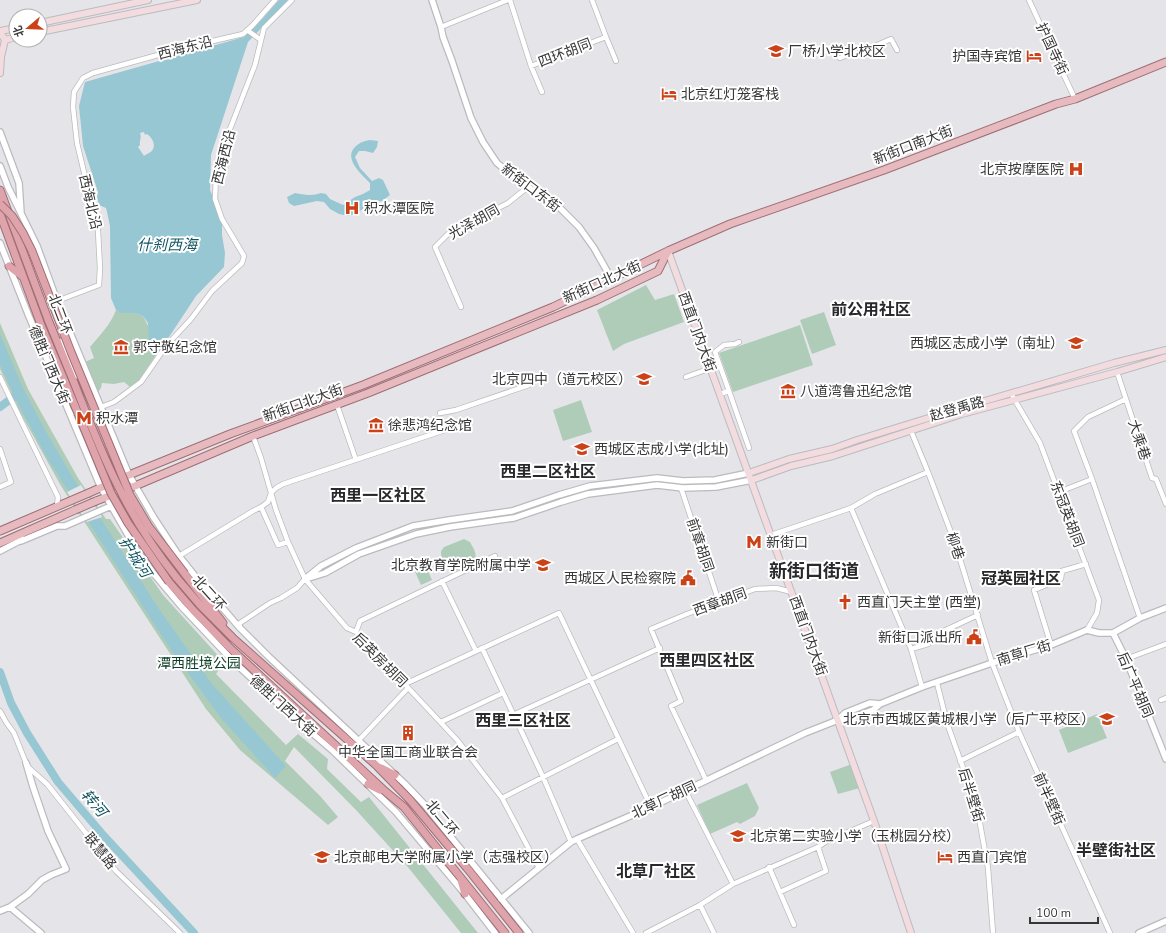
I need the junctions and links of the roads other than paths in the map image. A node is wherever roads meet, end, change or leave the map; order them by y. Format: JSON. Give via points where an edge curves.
{"nodes":[{"id":1,"x":148,"y":0,"type":"edge"},
{"id":2,"x":197,"y":0,"type":"edge"},
{"id":3,"x":275,"y":0,"type":"edge"},
{"id":4,"x":292,"y":0,"type":"edge"},
{"id":5,"x":432,"y":0,"type":"edge"},
{"id":6,"x":509,"y":0,"type":"edge"},
{"id":7,"x":592,"y":0,"type":"edge"},
{"id":8,"x":1029,"y":0,"type":"edge"},
{"id":9,"x":48,"y":21,"type":"edge"},
{"id":10,"x":441,"y":27,"type":"junction"},
{"id":11,"x":48,"y":30,"type":"edge"},
{"id":12,"x":0,"y":31,"type":"edge"},
{"id":13,"x":248,"y":31,"type":"junction"},
{"id":14,"x":606,"y":37,"type":"junction"},
{"id":15,"x":260,"y":38,"type":"junction"},
{"id":16,"x":8,"y":39,"type":"edge"},
{"id":17,"x":5,"y":40,"type":"junction"},
{"id":18,"x":896,"y":50,"type":"dead end"},
{"id":19,"x":840,"y":58,"type":"dead end"},
{"id":20,"x":616,"y":61,"type":"dead end"},
{"id":21,"x":1166,"y":62,"type":"edge"},
{"id":22,"x":531,"y":66,"type":"junction"},
{"id":23,"x":0,"y":72,"type":"edge"},
{"id":24,"x":0,"y":77,"type":"edge"},
{"id":25,"x":83,"y":78,"type":"joint"},
{"id":26,"x":542,"y":92,"type":"dead end"},
{"id":27,"x":1075,"y":99,"type":"junction"},
{"id":28,"x":0,"y":132,"type":"edge"},
{"id":29,"x":0,"y":166,"type":"edge"},
{"id":30,"x":528,"y":187,"type":"junction"},
{"id":31,"x":0,"y":190,"type":"edge"},
{"id":32,"x":0,"y":204,"type":"edge"},
{"id":33,"x":0,"y":214,"type":"edge"},
{"id":34,"x":22,"y":217,"type":"junction"},
{"id":35,"x":32,"y":234,"type":"junction"},
{"id":36,"x":0,"y":243,"type":"edge"},
{"id":37,"x":668,"y":251,"type":"junction"},
{"id":38,"x":9,"y":266,"type":"junction"},
{"id":39,"x":36,"y":267,"type":"junction"},
{"id":40,"x":24,"y":278,"type":"junction"},
{"id":41,"x":611,"y":278,"type":"junction"},
{"id":42,"x":35,"y":286,"type":"junction"},
{"id":43,"x":57,"y":301,"type":"junction"},
{"id":44,"x":461,"y":307,"type":"dead end"},
{"id":45,"x":740,"y":342,"type":"dead end"},
{"id":46,"x":1166,"y":350,"type":"edge"},
{"id":47,"x":1166,"y":357,"type":"edge"},
{"id":48,"x":711,"y":368,"type":"junction"},
{"id":49,"x":1117,"y":372,"type":"junction"},
{"id":50,"x":0,"y":377,"type":"edge"},
{"id":51,"x":686,"y":377,"type":"dead end"},
{"id":52,"x":529,"y":385,"type":"dead end"},
{"id":53,"x":729,"y":391,"type":"junction"},
{"id":54,"x":96,"y":394,"type":"junction"},
{"id":55,"x":720,"y":394,"type":"junction"},
{"id":56,"x":1012,"y":394,"type":"junction"},
{"id":57,"x":1015,"y":400,"type":"junction"},
{"id":58,"x":1126,"y":400,"type":"junction"},
{"id":59,"x":337,"y":404,"type":"junction"},
{"id":60,"x":90,"y":406,"type":"junction"},
{"id":61,"x":101,"y":407,"type":"junction"},
{"id":62,"x":440,"y":413,"type":"dead end"},
{"id":63,"x":70,"y":414,"type":"junction"},
{"id":64,"x":445,"y":430,"type":"dead end"},
{"id":65,"x":911,"y":431,"type":"junction"},
{"id":66,"x":253,"y":436,"type":"junction"},
{"id":67,"x":749,"y":448,"type":"dead end"},
{"id":68,"x":0,"y":449,"type":"edge"},
{"id":69,"x":356,"y":460,"type":"junction"},
{"id":70,"x":928,"y":472,"type":"junction"},
{"id":71,"x":749,"y":473,"type":"junction"},
{"id":72,"x":129,"y":475,"type":"junction"},
{"id":73,"x":752,"y":480,"type":"junction"},
{"id":74,"x":1092,"y":480,"type":"junction"},
{"id":75,"x":135,"y":486,"type":"junction"},
{"id":76,"x":0,"y":487,"type":"edge"},
{"id":77,"x":101,"y":488,"type":"junction"},
{"id":78,"x":681,"y":488,"type":"junction"},
{"id":79,"x":1059,"y":492,"type":"junction"},
{"id":80,"x":271,"y":493,"type":"junction"},
{"id":81,"x":106,"y":497,"type":"junction"},
{"id":82,"x":1166,"y":504,"type":"edge"},
{"id":83,"x":57,"y":506,"type":"junction"},
{"id":84,"x":111,"y":506,"type":"junction"},
{"id":85,"x":261,"y":507,"type":"junction"},
{"id":86,"x":851,"y":508,"type":"junction"},
{"id":87,"x":35,"y":527,"type":"junction"},
{"id":88,"x":0,"y":532,"type":"edge"},
{"id":89,"x":771,"y":535,"type":"junction"},
{"id":90,"x":21,"y":541,"type":"junction"},
{"id":91,"x":288,"y":542,"type":"junction"},
{"id":92,"x":0,"y":543,"type":"edge"},
{"id":93,"x":0,"y":552,"type":"edge"},
{"id":94,"x":179,"y":556,"type":"junction"},
{"id":95,"x":496,"y":556,"type":"dead end"},
{"id":96,"x":1086,"y":564,"type":"junction"},
{"id":97,"x":154,"y":574,"type":"junction"},
{"id":98,"x":305,"y":579,"type":"junction"},
{"id":99,"x":442,"y":581,"type":"junction"},
{"id":100,"x":792,"y":592,"type":"junction"},
{"id":101,"x":719,"y":602,"type":"junction"},
{"id":102,"x":1166,"y":608,"type":"edge"},
{"id":103,"x":978,"y":615,"type":"junction"},
{"id":104,"x":1140,"y":618,"type":"junction"},
{"id":105,"x":239,"y":627,"type":"junction"},
{"id":106,"x":1087,"y":630,"type":"junction"},
{"id":107,"x":356,"y":632,"type":"junction"},
{"id":108,"x":1113,"y":633,"type":"junction"},
{"id":109,"x":233,"y":638,"type":"junction"},
{"id":110,"x":1166,"y":644,"type":"edge"},
{"id":111,"x":1052,"y":645,"type":"junction"},
{"id":112,"x":482,"y":648,"type":"junction"},
{"id":113,"x":660,"y":648,"type":"junction"},
{"id":114,"x":911,"y":649,"type":"junction"},
{"id":115,"x":476,"y":651,"type":"junction"},
{"id":116,"x":1126,"y":659,"type":"junction"},
{"id":117,"x":992,"y":663,"type":"junction"},
{"id":118,"x":591,"y":679,"type":"junction"},
{"id":119,"x":937,"y":683,"type":"junction"},
{"id":120,"x":407,"y":686,"type":"junction"},
{"id":121,"x":922,"y":687,"type":"junction"},
{"id":122,"x":503,"y":693,"type":"junction"},
{"id":123,"x":1166,"y":698,"type":"edge"},
{"id":124,"x":1161,"y":700,"type":"dead end"},
{"id":125,"x":0,"y":711,"type":"edge"},
{"id":126,"x":514,"y":715,"type":"junction"},
{"id":127,"x":838,"y":720,"type":"junction"},
{"id":128,"x":441,"y":722,"type":"junction"},
{"id":129,"x":1019,"y":732,"type":"junction"},
{"id":130,"x":618,"y":739,"type":"junction"},
{"id":131,"x":359,"y":740,"type":"junction"},
{"id":132,"x":1166,"y":759,"type":"edge"},
{"id":133,"x":960,"y":761,"type":"junction"},
{"id":134,"x":26,"y":763,"type":"junction"},
{"id":135,"x":377,"y":766,"type":"junction"},
{"id":136,"x":396,"y":775,"type":"junction"},
{"id":137,"x":543,"y":778,"type":"junction"},
{"id":138,"x":706,"y":780,"type":"junction"},
{"id":139,"x":368,"y":784,"type":"junction"},
{"id":140,"x":685,"y":790,"type":"junction"},
{"id":141,"x":386,"y":792,"type":"junction"},
{"id":142,"x":502,"y":798,"type":"junction"},
{"id":143,"x":651,"y":807,"type":"junction"},
{"id":144,"x":874,"y":821,"type":"junction"},
{"id":145,"x":578,"y":839,"type":"junction"},
{"id":146,"x":571,"y":842,"type":"junction"},
{"id":147,"x":818,"y":847,"type":"junction"},
{"id":148,"x":769,"y":867,"type":"junction"},
{"id":149,"x":539,"y":868,"type":"junction"},
{"id":150,"x":460,"y":876,"type":"junction"},
{"id":151,"x":733,"y":884,"type":"junction"},
{"id":152,"x":780,"y":892,"type":"junction"},
{"id":153,"x":465,"y":894,"type":"junction"},
{"id":154,"x":501,"y":899,"type":"junction"},
{"id":155,"x":700,"y":905,"type":"junction"},
{"id":156,"x":10,"y":906,"type":"junction"},
{"id":157,"x":0,"y":910,"type":"edge"},
{"id":158,"x":1166,"y":921,"type":"edge"},
{"id":159,"x":794,"y":926,"type":"dead end"},
{"id":160,"x":41,"y":933,"type":"edge"},
{"id":161,"x":180,"y":933,"type":"edge"},
{"id":162,"x":496,"y":933,"type":"edge"},
{"id":163,"x":506,"y":933,"type":"edge"},
{"id":164,"x":519,"y":933,"type":"edge"},
{"id":165,"x":529,"y":933,"type":"edge"},
{"id":166,"x":633,"y":933,"type":"edge"},
{"id":167,"x":646,"y":933,"type":"edge"},
{"id":168,"x":714,"y":933,"type":"edge"},
{"id":169,"x":911,"y":933,"type":"edge"},
{"id":170,"x":993,"y":933,"type":"edge"},
{"id":171,"x":1110,"y":933,"type":"edge"},
{"id":172,"x":1139,"y":933,"type":"edge"}],
"edges":[{"from":1,"to":9,"type":"main road"},
{"from":2,"to":11,"type":"main road"},
{"from":3,"to":13,"type":"street","name":"西海东沿"},
{"from":4,"to":15,"type":"street","name":"西海西沿","via":[[264,28]]},
{"from":5,"to":10,"type":"street","name":"新街口东街"},
{"from":6,"to":10,"type":"street"},
{"from":6,"to":22,"type":"street","name":"四环胡同"},
{"from":7,"to":14,"type":"street","name":"四环胡同"},
{"from":8,"to":27,"type":"street","name":"护国寺街"},
{"from":10,"to":30,"type":"street","name":"新街口东街","via":[[471,118],[482,142],[497,163]]},
{"from":12,"to":17,"type":"main road"},
{"from":13,"to":15,"type":"street"},
{"from":13,"to":25,"type":"street","name":"西海东沿","via":[[93,73]]},
{"from":14,"to":20,"type":"street"},
{"from":14,"to":22,"type":"street","name":"四环胡同"},
{"from":15,"to":61,"type":"street","name":"西海西沿","via":[[254,65],[228,134],[216,176],[215,199],[222,219],[244,256],[242,263],[212,291],[166,346],[141,382],[114,402]]},
{"from":16,"to":17,"type":"main road"},
{"from":17,"to":23,"type":"main road"},
{"from":18,"to":19,"type":"street","via":[[891,39],[852,56]]},
{"from":21,"to":27,"type":"main road","name":"新街口南大街"},
{"from":22,"to":26,"type":"street"},
{"from":23,"to":24,"type":"street"},
{"from":25,"to":43,"type":"street","name":"西海北沿","via":[[74,92],[73,107],[76,143],[98,231],[99,285]]},
{"from":27,"to":37,"type":"main road","name":"新街口南大街","via":[[730,224]]},
{"from":28,"to":34,"type":"street","via":[[19,183]]},
{"from":29,"to":34,"type":"street","name":"德胜门西大街"},
{"from":30,"to":41,"type":"street","name":"新街口东街","via":[[560,208],[580,227]]},
{"from":30,"to":44,"type":"street","name":"光泽胡同","via":[[508,202],[449,234],[435,247]]},
{"from":31,"to":42,"type":"highway","name":"北二环"},
{"from":32,"to":109,"type":"highway","bridge":true,"via":[[12,216],[29,245],[70,352],[130,495],[149,528]]},
{"from":33,"to":40,"type":"highway","name":"北二环"},
{"from":34,"to":35,"type":"street","name":"德胜门西大街"},
{"from":35,"to":39,"type":"street","name":"德胜门西大街"},
{"from":35,"to":43,"type":"street","name":"德胜门西大街"},
{"from":36,"to":38,"type":"street","name":"德胜门西大街"},
{"from":37,"to":41,"type":"main road","name":"新街口北大街"},
{"from":37,"to":48,"type":"main road","name":"西直门内大街"},
{"from":37,"to":59,"type":"main road","name":"新街口北大街","via":[[658,271],[597,300]]},
{"from":38,"to":40,"type":"highway"},
{"from":38,"to":63,"type":"street","name":"德胜门西大街"},
{"from":39,"to":42,"type":"highway"},
{"from":39,"to":60,"type":"street","name":"德胜门西大街","via":[[68,355]]},
{"from":40,"to":141,"type":"highway","name":"北二环","bridge":true,"via":[[111,492],[128,523],[169,582],[229,647]]},
{"from":41,"to":72,"type":"main road","name":"新街口北大街","via":[[553,307],[447,351]]},
{"from":42,"to":109,"type":"highway","name":"北二环","bridge":true,"via":[[101,449],[133,514],[176,577]]},
{"from":43,"to":54,"type":"street","name":"德胜门西大街"},
{"from":45,"to":53,"type":"street","via":[[724,345],[715,352]]},
{"from":46,"to":56,"type":"main road","name":"赵登禹路"},
{"from":47,"to":49,"type":"main road","name":"赵登禹路"},
{"from":48,"to":51,"type":"street"},
{"from":48,"to":55,"type":"main road","name":"西直门内大街"},
{"from":49,"to":57,"type":"main road","name":"赵登禹路"},
{"from":49,"to":58,"type":"street","name":"大乘巷"},
{"from":50,"to":83,"type":"street","via":[[58,497]]},
{"from":52,"to":62,"type":"street"},
{"from":53,"to":55,"type":"street"},
{"from":53,"to":67,"type":"street"},
{"from":54,"to":60,"type":"street"},
{"from":54,"to":61,"type":"street","name":"德胜门西大街"},
{"from":55,"to":71,"type":"main road","name":"西直门内大街"},
{"from":56,"to":57,"type":"street","name":"东冠英胡同"},
{"from":56,"to":71,"type":"main road","name":"赵登禹路"},
{"from":57,"to":65,"type":"main road","name":"赵登禹路"},
{"from":57,"to":79,"type":"street","name":"东冠英胡同","via":[[1040,443]]},
{"from":58,"to":74,"type":"street","via":[[1088,417],[1074,431]]},
{"from":58,"to":82,"type":"street","name":"大乘巷","via":[[1152,478],[1156,479]]},
{"from":59,"to":66,"type":"main road","name":"新街口北大街"},
{"from":59,"to":69,"type":"street"},
{"from":60,"to":63,"type":"street"},
{"from":60,"to":72,"type":"street","name":"德胜门西大街","via":[[110,454]]},
{"from":61,"to":72,"type":"street","name":"德胜门西大街"},
{"from":63,"to":77,"type":"street","name":"德胜门西大街"},
{"from":64,"to":69,"type":"street"},
{"from":65,"to":70,"type":"street","name":"柳巷"},
{"from":65,"to":73,"type":"main road","name":"赵登禹路"},
{"from":66,"to":75,"type":"main road","name":"新街口北大街"},
{"from":66,"to":80,"type":"street","name":"后英房胡同"},
{"from":68,"to":76,"type":"street","via":[[11,482]]},
{"from":69,"to":80,"type":"street","via":[[283,484]]},
{"from":70,"to":86,"type":"street","via":[[874,494]]},
{"from":70,"to":103,"type":"street","name":"柳巷","via":[[955,543]]},
{"from":71,"to":73,"type":"main road","name":"西直门内大街"},
{"from":71,"to":98,"type":"street","via":[[715,480],[684,481],[657,478],[590,486],[512,511],[413,526],[356,548],[321,566]]},
{"from":72,"to":75,"type":"street","name":"德胜门西大街"},
{"from":72,"to":77,"type":"main road","name":"新街口北大街"},
{"from":73,"to":78,"type":"street","via":[[716,487]]},
{"from":73,"to":89,"type":"main road","name":"西直门内大街"},
{"from":74,"to":79,"type":"street"},
{"from":74,"to":104,"type":"street"},
{"from":75,"to":81,"type":"main road","name":"新街口北大街"},
{"from":75,"to":94,"type":"street","name":"德胜门西大街"},
{"from":77,"to":81,"type":"street","name":"德胜门西大街"},
{"from":77,"to":83,"type":"main road","name":"新街口北大街"},
{"from":78,"to":98,"type":"street","via":[[657,485],[588,494],[514,518],[416,534],[359,554],[325,572]]},
{"from":78,"to":101,"type":"street","name":"前章胡同"},
{"from":79,"to":96,"type":"street","name":"东冠英胡同"},
{"from":80,"to":85,"type":"street","via":[[268,502]]},
{"from":80,"to":91,"type":"street","name":"后英房胡同"},
{"from":81,"to":84,"type":"street","name":"德胜门西大街"},
{"from":81,"to":87,"type":"main road","name":"新街口北大街","bridge":true},
{"from":83,"to":88,"type":"main road","name":"新街口北大街"},
{"from":84,"to":90,"type":"street"},
{"from":84,"to":97,"type":"street","name":"德胜门西大街"},
{"from":85,"to":91,"type":"street","via":[[278,545]]},
{"from":85,"to":94,"type":"street"},
{"from":86,"to":89,"type":"street"},
{"from":86,"to":114,"type":"street"},
{"from":87,"to":90,"type":"street"},
{"from":87,"to":92,"type":"main road","name":"新街口北大街"},
{"from":89,"to":100,"type":"main road","name":"西直门内大街"},
{"from":90,"to":93,"type":"street"},
{"from":91,"to":98,"type":"street","name":"后英房胡同"},
{"from":94,"to":97,"type":"street"},
{"from":94,"to":105,"type":"street","name":"德胜门西大街"},
{"from":95,"to":99,"type":"street"},
{"from":96,"to":106,"type":"street","name":"东冠英胡同","via":[[1099,600],[1097,613]]},
{"from":96,"to":111,"type":"street","via":[[1062,571],[1061,579],[1034,590]]},
{"from":97,"to":139,"type":"street","name":"德胜门西大街","via":[[238,665]]},
{"from":98,"to":105,"type":"street","via":[[297,588],[240,623]]},
{"from":98,"to":107,"type":"street","name":"后英房胡同","via":[[347,628]]},
{"from":99,"to":107,"type":"street","via":[[360,621]]},
{"from":99,"to":115,"type":"street"},
{"from":100,"to":101,"type":"street","name":"西章胡同","via":[[776,588],[755,589]]},
{"from":100,"to":127,"type":"main road","name":"西直门内大街"},
{"from":101,"to":113,"type":"street","name":"西章胡同","via":[[652,629]]},
{"from":102,"to":104,"type":"street"},
{"from":103,"to":114,"type":"street","via":[[935,635],[928,644]]},
{"from":103,"to":117,"type":"street","name":"柳巷"},
{"from":104,"to":108,"type":"street"},
{"from":105,"to":131,"type":"street","name":"德胜门西大街"},
{"from":106,"to":108,"type":"street"},
{"from":106,"to":111,"type":"street","name":"南草厂街"},
{"from":107,"to":120,"type":"street","name":"后英房胡同"},
{"from":108,"to":116,"type":"street","name":"后广平胡同"},
{"from":109,"to":135,"type":"highway","name":"北二环"},
{"from":110,"to":116,"type":"street"},
{"from":111,"to":117,"type":"street","name":"南草厂街"},
{"from":112,"to":115,"type":"street"},
{"from":112,"to":118,"type":"street","via":[[559,613]]},
{"from":112,"to":122,"type":"street"},
{"from":113,"to":118,"type":"street"},
{"from":113,"to":138,"type":"street","via":[[681,701],[672,706]]},
{"from":114,"to":121,"type":"street"},
{"from":115,"to":120,"type":"street"},
{"from":116,"to":132,"type":"street","name":"后广平胡同"},
{"from":117,"to":119,"type":"street","name":"南草厂街"},
{"from":117,"to":129,"type":"street","name":"前半壁街"},
{"from":118,"to":126,"type":"street"},
{"from":118,"to":130,"type":"street"},
{"from":119,"to":121,"type":"street","name":"南草厂街"},
{"from":119,"to":133,"type":"street","name":"后半壁街"},
{"from":120,"to":128,"type":"street","name":"后英房胡同"},
{"from":120,"to":131,"type":"street"},
{"from":121,"to":127,"type":"street","name":"南草厂街","via":[[880,704],[873,710]]},
{"from":122,"to":126,"type":"street"},
{"from":122,"to":128,"type":"street"},
{"from":123,"to":124,"type":"street"},
{"from":125,"to":134,"type":"street","via":[[14,733]]},
{"from":126,"to":137,"type":"street"},
{"from":127,"to":138,"type":"street","name":"北草厂胡同"},
{"from":127,"to":144,"type":"main road","name":"西直门内大街"},
{"from":128,"to":142,"type":"street","name":"后英房胡同"},
{"from":129,"to":133,"type":"street"},
{"from":129,"to":171,"type":"street","name":"前半壁街"},
{"from":130,"to":137,"type":"street"},
{"from":130,"to":143,"type":"street"},
{"from":131,"to":136,"type":"street","name":"德胜门西大街"},
{"from":133,"to":170,"type":"street","name":"后半壁街","via":[[977,807],[988,868]]},
{"from":134,"to":156,"type":"street","via":[[48,831],[66,869],[42,880],[28,894]]},
{"from":134,"to":161,"type":"street","name":"联慧路","via":[[47,784],[114,870]]},
{"from":135,"to":136,"type":"highway"},
{"from":135,"to":164,"type":"highway","name":"北二环","via":[[410,800]]},
{"from":136,"to":154,"type":"street","name":"德胜门西大街","via":[[424,804]]},
{"from":137,"to":142,"type":"street"},
{"from":137,"to":146,"type":"street"},
{"from":138,"to":140,"type":"street","name":"北草厂胡同"},
{"from":139,"to":141,"type":"highway"},
{"from":139,"to":153,"type":"street","name":"德胜门西大街","via":[[396,812]]},
{"from":140,"to":143,"type":"street","name":"北草厂胡同"},
{"from":140,"to":151,"type":"street"},
{"from":141,"to":150,"type":"highway","name":"北二环","via":[[404,807]]},
{"from":142,"to":149,"type":"street","name":"后英房胡同"},
{"from":143,"to":145,"type":"street","name":"北草厂胡同"},
{"from":144,"to":147,"type":"street"},
{"from":144,"to":169,"type":"main road","name":"西直门内大街"},
{"from":145,"to":146,"type":"street","name":"北草厂胡同"},
{"from":145,"to":166,"type":"street"},
{"from":146,"to":149,"type":"street","name":"北草厂胡同"},
{"from":147,"to":148,"type":"street"},
{"from":147,"to":152,"type":"street","via":[[826,871]]},
{"from":148,"to":151,"type":"street"},
{"from":148,"to":152,"type":"street"},
{"from":149,"to":154,"type":"street","name":"北草厂胡同"},
{"from":150,"to":153,"type":"highway"},
{"from":150,"to":163,"type":"highway","name":"北二环"},
{"from":151,"to":155,"type":"street"},
{"from":152,"to":159,"type":"street"},
{"from":153,"to":162,"type":"street","name":"德胜门西大街"},
{"from":154,"to":165,"type":"street","name":"德胜门西大街"},
{"from":155,"to":167,"type":"street"},
{"from":155,"to":168,"type":"street"},
{"from":156,"to":157,"type":"street"},
{"from":156,"to":160,"type":"street"},
{"from":158,"to":172,"type":"street"}]}
